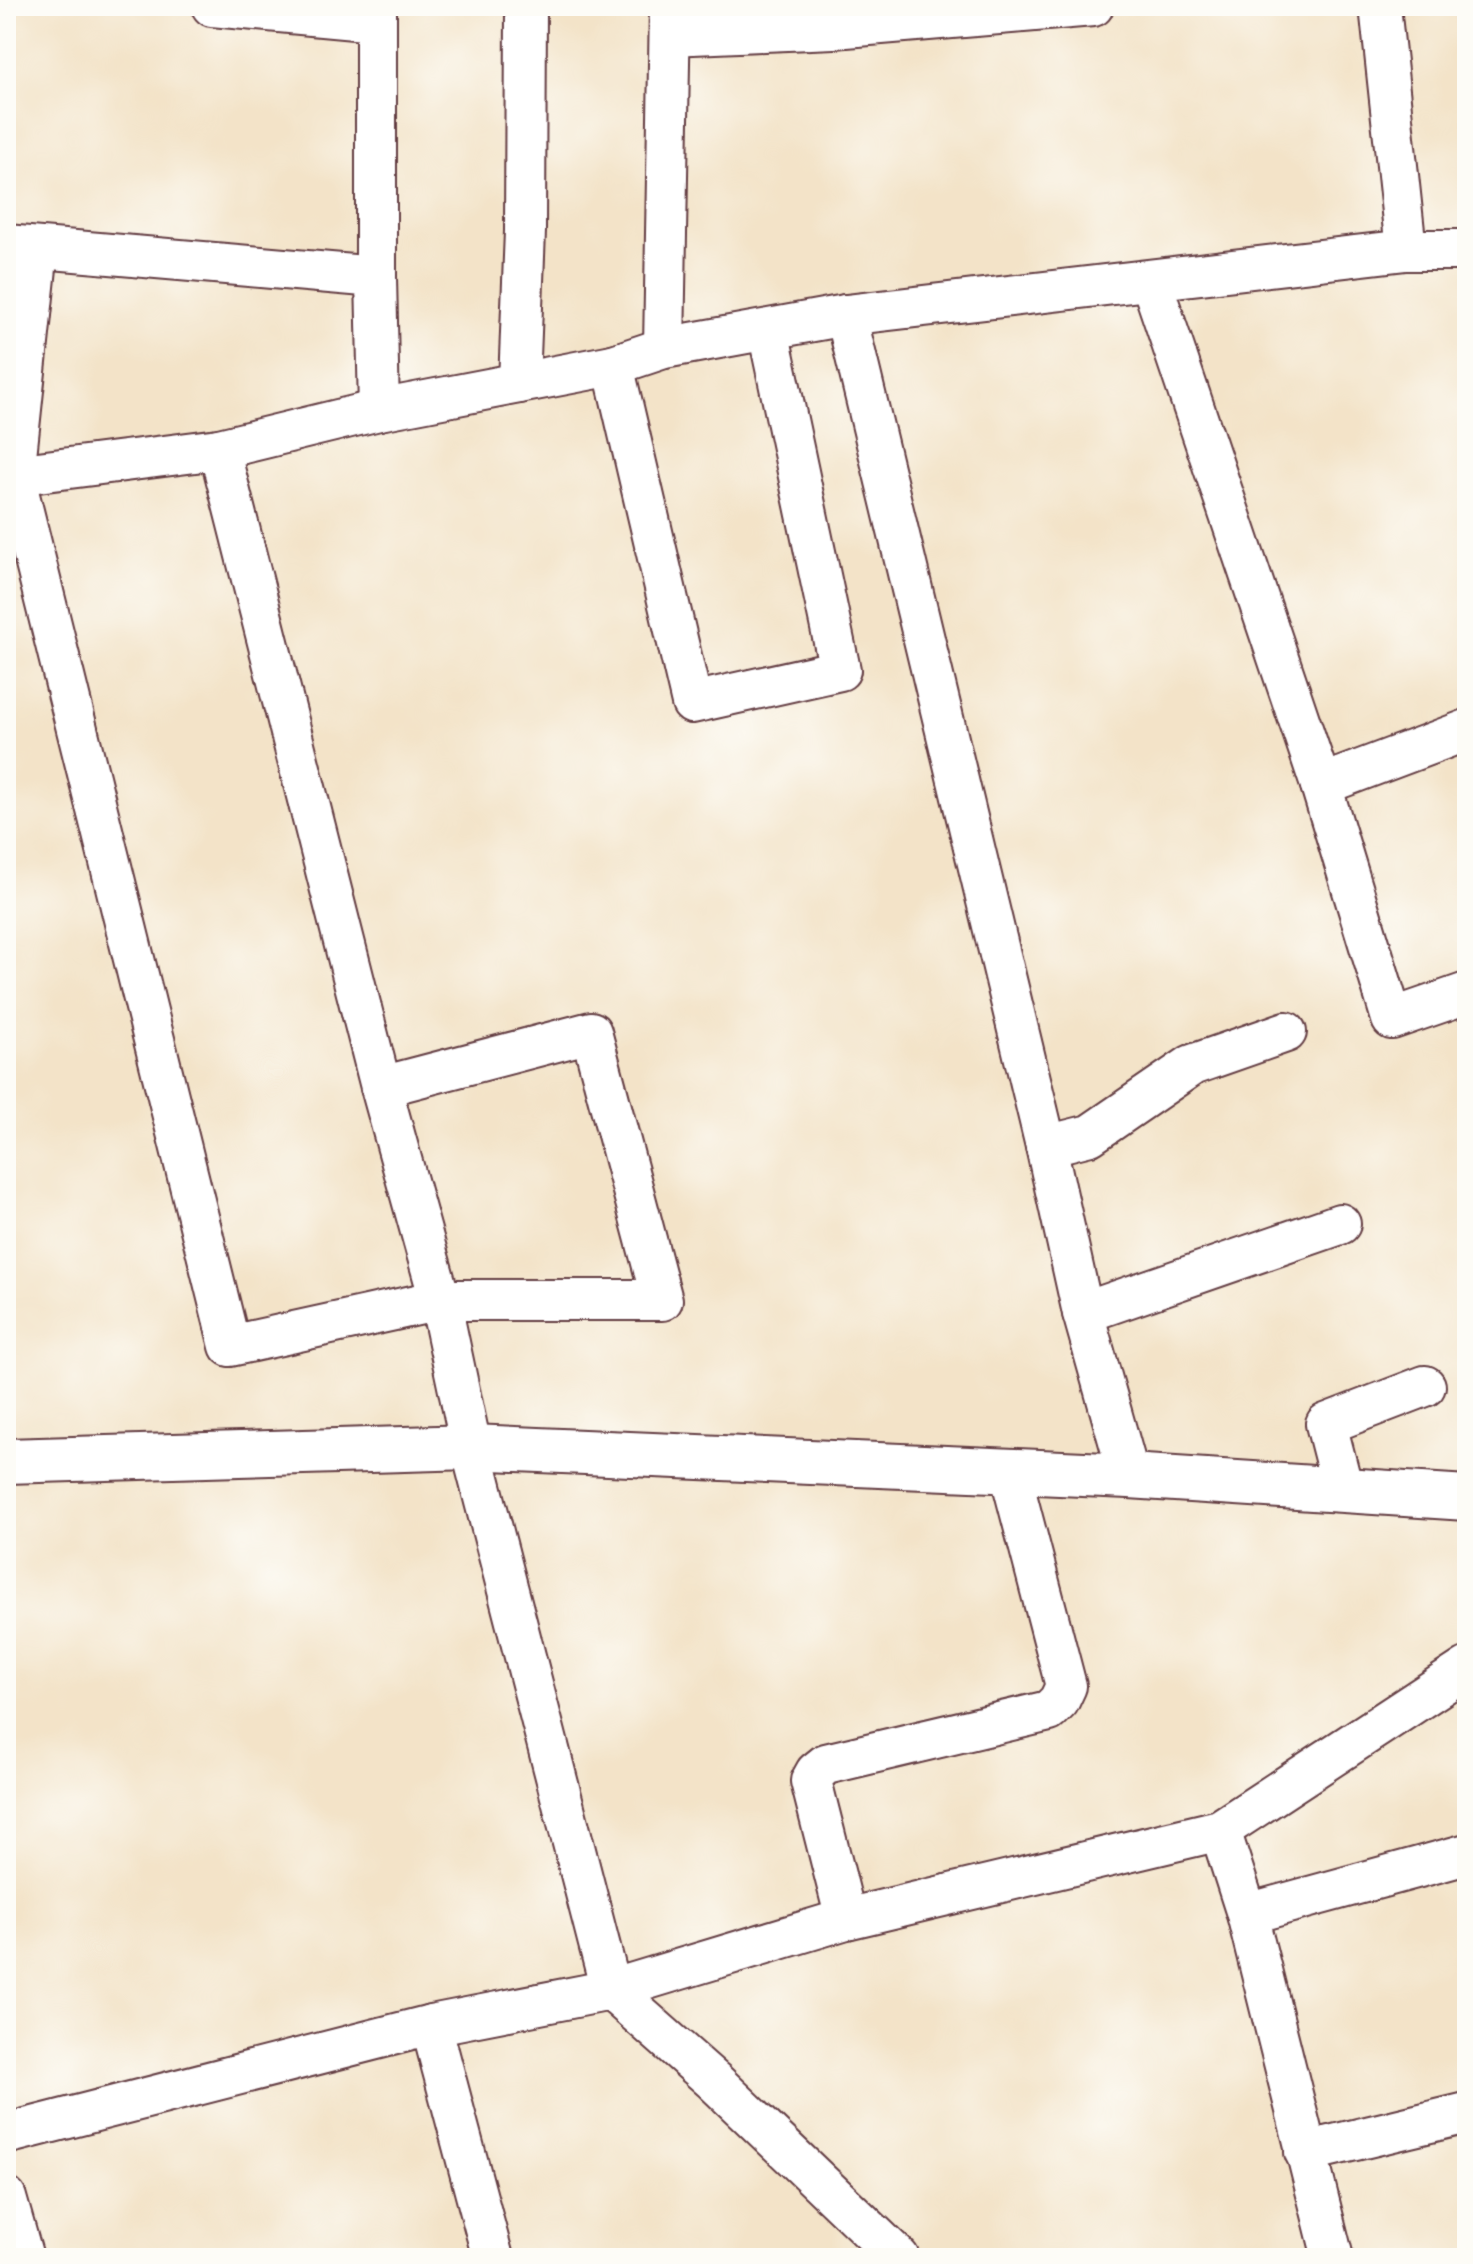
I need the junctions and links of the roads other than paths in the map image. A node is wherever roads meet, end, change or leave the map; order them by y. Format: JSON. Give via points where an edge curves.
{"nodes":[{"id":1,"x":212,"y":6,"type":"edge"},
{"id":2,"x":526,"y":6,"type":"edge"},
{"id":3,"x":1093,"y":6,"type":"edge"},
{"id":4,"x":1380,"y":6,"type":"edge"},
{"id":5,"x":376,"y":13,"type":"edge"},
{"id":6,"x":670,"y":20,"type":"edge"},
{"id":7,"x":22,"y":247,"type":"edge"},
{"id":8,"x":1406,"y":250,"type":"junction"},
{"id":9,"x":1467,"y":250,"type":"edge"},
{"id":10,"x":376,"y":277,"type":"junction"},
{"id":11,"x":1151,"y":281,"type":"junction"},
{"id":12,"x":846,"y":315,"type":"junction"},
{"id":13,"x":768,"y":330,"type":"junction"},
{"id":14,"x":664,"y":348,"type":"junction"},
{"id":15,"x":613,"y":365,"type":"junction"},
{"id":16,"x":519,"y":383,"type":"junction"},
{"id":17,"x":379,"y":410,"type":"junction"},
{"id":18,"x":219,"y":449,"type":"junction"},
{"id":19,"x":10,"y":473,"type":"edge"},
{"id":20,"x":1467,"y":730,"type":"edge"},
{"id":21,"x":1321,"y":785,"type":"junction"},
{"id":22,"x":1467,"y":993,"type":"edge"},
{"id":23,"x":1286,"y":1032,"type":"dead end"},
{"id":24,"x":381,"y":1087,"type":"junction"},
{"id":25,"x":1046,"y":1146,"type":"junction"},
{"id":26,"x":1340,"y":1224,"type":"dead end"},
{"id":27,"x":440,"y":1300,"type":"junction"},
{"id":28,"x":1083,"y":1313,"type":"junction"},
{"id":29,"x":1425,"y":1386,"type":"dead end"},
{"id":30,"x":471,"y":1447,"type":"junction"},
{"id":31,"x":6,"y":1461,"type":"edge"},
{"id":32,"x":1010,"y":1472,"type":"junction"},
{"id":33,"x":1129,"y":1476,"type":"junction"},
{"id":34,"x":1343,"y":1490,"type":"junction"},
{"id":35,"x":1467,"y":1498,"type":"edge"},
{"id":36,"x":1467,"y":1668,"type":"edge"},
{"id":37,"x":1220,"y":1830,"type":"junction"},
{"id":38,"x":1467,"y":1854,"type":"edge"},
{"id":39,"x":1247,"y":1914,"type":"junction"},
{"id":40,"x":846,"y":1919,"type":"junction"},
{"id":41,"x":611,"y":1990,"type":"junction"},
{"id":42,"x":431,"y":2025,"type":"junction"},
{"id":43,"x":1467,"y":2113,"type":"edge"},
{"id":44,"x":6,"y":2134,"type":"edge"},
{"id":45,"x":1305,"y":2152,"type":"junction"},
{"id":46,"x":6,"y":2198,"type":"edge"},
{"id":47,"x":23,"y":2258,"type":"edge"},
{"id":48,"x":493,"y":2258,"type":"edge"},
{"id":49,"x":899,"y":2258,"type":"edge"},
{"id":50,"x":1333,"y":2258,"type":"edge"}],
"edges":[{"from":1,"to":5,"type":"street"},
{"from":2,"to":16,"type":"street"},
{"from":3,"to":6,"type":"street","via":[[834,28]]},
{"from":4,"to":8,"type":"street"},
{"from":5,"to":10,"type":"street"},
{"from":6,"to":14,"type":"street"},
{"from":7,"to":10,"type":"street"},
{"from":7,"to":19,"type":"street"},
{"from":8,"to":9,"type":"street"},
{"from":8,"to":11,"type":"street"},
{"from":10,"to":17,"type":"street"},
{"from":11,"to":12,"type":"street"},
{"from":11,"to":21,"type":"street"},
{"from":12,"to":13,"type":"street"},
{"from":12,"to":25,"type":"street"},
{"from":13,"to":14,"type":"street"},
{"from":13,"to":15,"type":"street","via":[[840,670],[692,703]]},
{"from":14,"to":15,"type":"street"},
{"from":15,"to":16,"type":"street"},
{"from":16,"to":17,"type":"street"},
{"from":17,"to":18,"type":"street"},
{"from":18,"to":19,"type":"street"},
{"from":18,"to":24,"type":"street"},
{"from":19,"to":27,"type":"street","via":[[230,1346]]},
{"from":20,"to":21,"type":"street"},
{"from":21,"to":22,"type":"street","via":[[1392,1019]]},
{"from":23,"to":25,"type":"street","via":[[1192,1065],[1090,1135]]},
{"from":24,"to":27,"type":"street"},
{"from":24,"to":27,"type":"street","via":[[591,1032],[662,1300]]},
{"from":25,"to":28,"type":"street"},
{"from":26,"to":28,"type":"street"},
{"from":27,"to":30,"type":"street"},
{"from":28,"to":33,"type":"street"},
{"from":29,"to":34,"type":"street","via":[[1326,1424]]},
{"from":30,"to":31,"type":"street"},
{"from":30,"to":32,"type":"street"},
{"from":30,"to":41,"type":"street"},
{"from":32,"to":33,"type":"street"},
{"from":32,"to":40,"type":"street","via":[[1066,1686],[1049,1711],[826,1764],[816,1772],[811,1781]]},
{"from":33,"to":34,"type":"street"},
{"from":34,"to":35,"type":"street"},
{"from":36,"to":37,"type":"street"},
{"from":37,"to":39,"type":"street"},
{"from":37,"to":40,"type":"street"},
{"from":38,"to":39,"type":"street"},
{"from":39,"to":45,"type":"street"},
{"from":40,"to":41,"type":"street"},
{"from":41,"to":42,"type":"street"},
{"from":41,"to":49,"type":"street"},
{"from":42,"to":44,"type":"street"},
{"from":42,"to":48,"type":"street"},
{"from":43,"to":45,"type":"street"},
{"from":45,"to":50,"type":"street"},
{"from":46,"to":47,"type":"street"}]}
